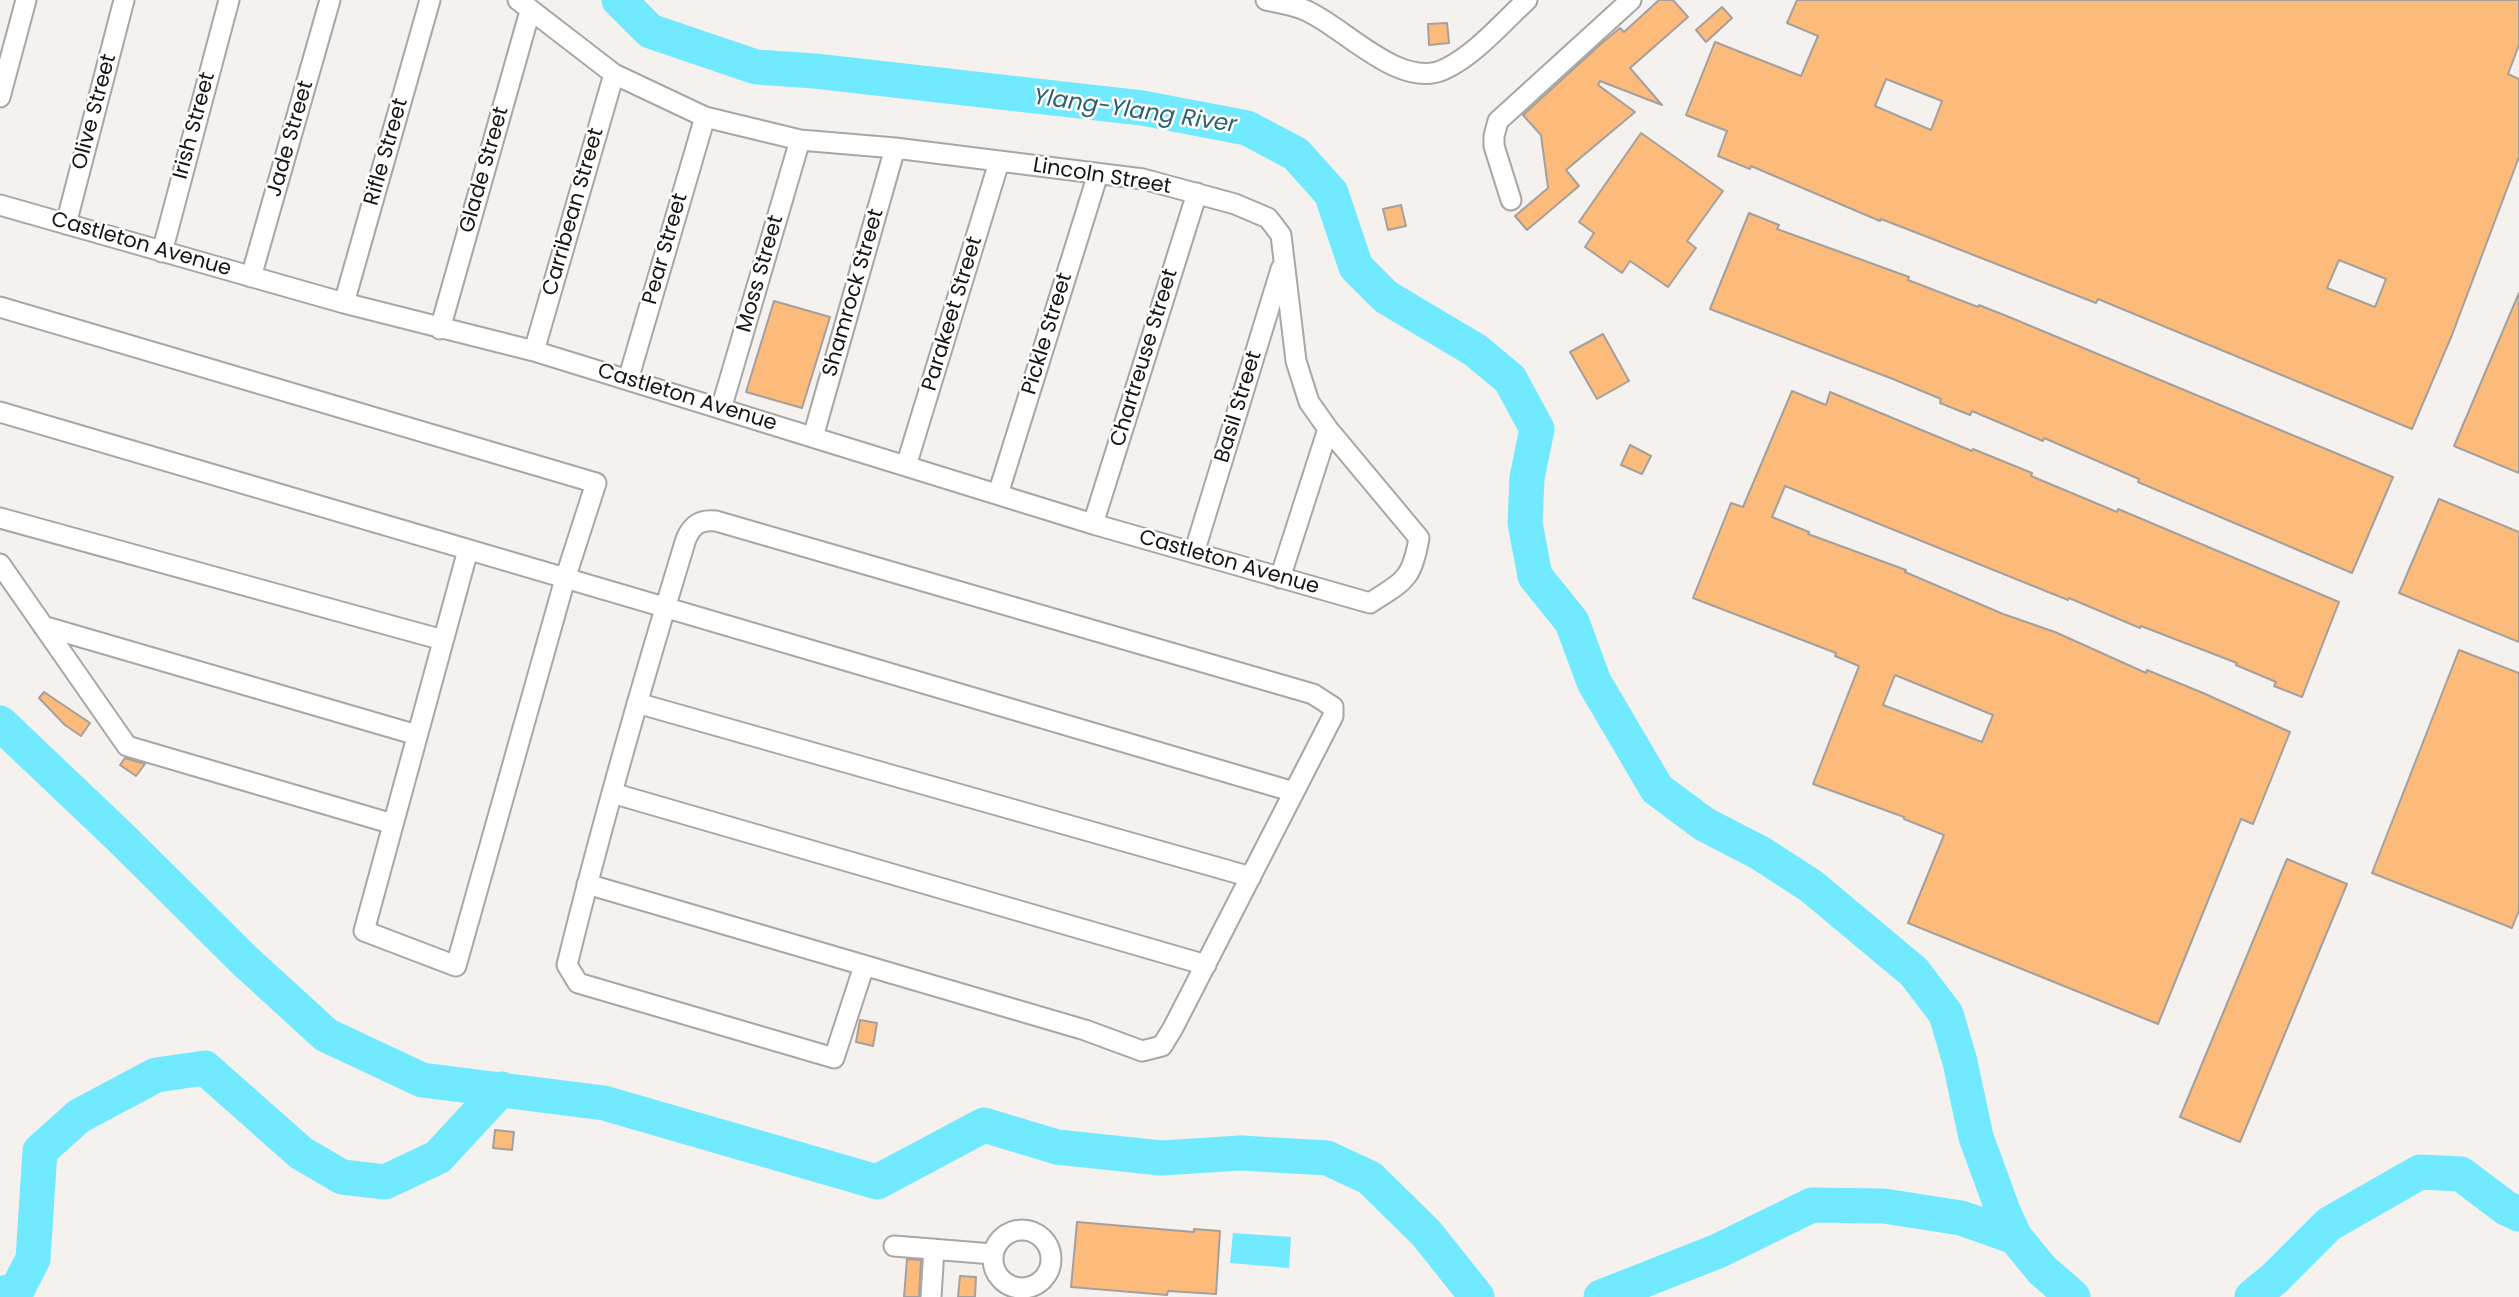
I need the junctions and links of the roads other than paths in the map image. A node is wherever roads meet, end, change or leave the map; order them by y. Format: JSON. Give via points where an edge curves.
{"nodes":[{"id":1,"x":26,"y":0,"type":"edge"},
{"id":2,"x":124,"y":0,"type":"edge"},
{"id":3,"x":229,"y":0,"type":"edge"},
{"id":4,"x":330,"y":0,"type":"edge"},
{"id":5,"x":430,"y":0,"type":"edge"},
{"id":6,"x":1266,"y":0,"type":"edge"},
{"id":7,"x":1527,"y":0,"type":"edge"},
{"id":8,"x":1631,"y":0,"type":"edge"},
{"id":9,"x":524,"y":6,"type":"edge"},
{"id":10,"x":614,"y":74,"type":"junction"},
{"id":11,"x":0,"y":97,"type":"edge"},
{"id":12,"x":705,"y":117,"type":"junction"},
{"id":13,"x":800,"y":140,"type":"junction"},
{"id":14,"x":895,"y":148,"type":"junction"},
{"id":15,"x":999,"y":162,"type":"junction"},
{"id":16,"x":1098,"y":174,"type":"junction"},
{"id":17,"x":1197,"y":193,"type":"junction"},
{"id":18,"x":1511,"y":200,"type":"dead end"},
{"id":19,"x":0,"y":205,"type":"edge"},
{"id":20,"x":66,"y":224,"type":"junction"},
{"id":21,"x":162,"y":252,"type":"junction"},
{"id":22,"x":1284,"y":261,"type":"junction"},
{"id":23,"x":251,"y":277,"type":"junction"},
{"id":24,"x":344,"y":303,"type":"junction"},
{"id":25,"x":0,"y":307,"type":"edge"},
{"id":26,"x":440,"y":329,"type":"junction"},
{"id":27,"x":534,"y":351,"type":"junction"},
{"id":28,"x":628,"y":380,"type":"junction"},
{"id":29,"x":722,"y":409,"type":"junction"},
{"id":30,"x":0,"y":412,"type":"edge"},
{"id":31,"x":1328,"y":429,"type":"junction"},
{"id":32,"x":813,"y":437,"type":"junction"},
{"id":33,"x":906,"y":466,"type":"junction"},
{"id":34,"x":998,"y":494,"type":"junction"},
{"id":35,"x":0,"y":518,"type":"edge"},
{"id":36,"x":1093,"y":524,"type":"junction"},
{"id":37,"x":468,"y":550,"type":"junction"},
{"id":38,"x":1194,"y":553,"type":"junction"},
{"id":39,"x":0,"y":564,"type":"edge"},
{"id":40,"x":1280,"y":578,"type":"junction"},
{"id":41,"x":565,"y":579,"type":"junction"},
{"id":42,"x":1370,"y":603,"type":"joint"},
{"id":43,"x":665,"y":608,"type":"junction"},
{"id":44,"x":43,"y":626,"type":"junction"},
{"id":45,"x":443,"y":640,"type":"junction"},
{"id":46,"x":637,"y":703,"type":"junction"},
{"id":47,"x":417,"y":735,"type":"junction"},
{"id":48,"x":1294,"y":792,"type":"junction"},
{"id":49,"x":612,"y":793,"type":"junction"},
{"id":50,"x":393,"y":824,"type":"junction"},
{"id":51,"x":1251,"y":877,"type":"junction"},
{"id":52,"x":587,"y":884,"type":"junction"},
{"id":53,"x":1206,"y":965,"type":"junction"},
{"id":54,"x":864,"y":966,"type":"junction"},
{"id":55,"x":894,"y":1246,"type":"dead end"},
{"id":56,"x":934,"y":1249,"type":"junction"},
{"id":57,"x":993,"y":1254,"type":"junction"},
{"id":58,"x":1019,"y":1292,"type":"edge"},
{"id":59,"x":931,"y":1297,"type":"edge"}],
"edges":[{"from":1,"to":11,"type":"street"},
{"from":2,"to":20,"type":"street","name":"Olive Street"},
{"from":3,"to":21,"type":"street","name":"Irish Street"},
{"from":4,"to":23,"type":"street","name":"Jade Street"},
{"from":5,"to":24,"type":"street","name":"Rifle Street"},
{"from":6,"to":7,"type":"street","via":[[1305,10],[1366,50],[1419,75],[1443,71],[1464,58]]},
{"from":8,"to":18,"type":"street","via":[[1498,121],[1494,146]]},
{"from":9,"to":10,"type":"street","name":"Lincoln Street"},
{"from":9,"to":26,"type":"street","name":"Glade Street"},
{"from":10,"to":12,"type":"street","name":"Lincoln Street"},
{"from":10,"to":27,"type":"street","name":"Carribean Street"},
{"from":12,"to":13,"type":"street","name":"Lincoln Street"},
{"from":12,"to":28,"type":"street","name":"Pear Street"},
{"from":13,"to":14,"type":"street","name":"Lincoln Street"},
{"from":13,"to":29,"type":"street","name":"Moss Street"},
{"from":14,"to":15,"type":"street","name":"Lincoln Street"},
{"from":14,"to":32,"type":"street","name":"Shamrock Street"},
{"from":15,"to":16,"type":"street","name":"Lincoln Street"},
{"from":15,"to":33,"type":"street","name":"Parakeet Street"},
{"from":16,"to":17,"type":"street","name":"Lincoln Street","via":[[1143,179]]},
{"from":16,"to":34,"type":"street","name":"Pickle Street"},
{"from":17,"to":22,"type":"street","name":"Lincoln Street","via":[[1268,218],[1281,235]]},
{"from":17,"to":36,"type":"street","name":"Chartreuse Street"},
{"from":19,"to":20,"type":"street","name":"Castleton Avenue"},
{"from":20,"to":21,"type":"street","name":"Castleton Avenue"},
{"from":21,"to":23,"type":"street","name":"Castleton Avenue"},
{"from":22,"to":31,"type":"street","name":"Lincoln Street","via":[[1296,361],[1309,402]]},
{"from":22,"to":38,"type":"street","name":"Basil Street"},
{"from":23,"to":24,"type":"street","name":"Castleton Avenue"},
{"from":24,"to":26,"type":"street","name":"Castleton Avenue"},
{"from":25,"to":41,"type":"street","via":[[596,483]]},
{"from":26,"to":27,"type":"street","name":"Castleton Avenue"},
{"from":27,"to":28,"type":"street","name":"Castleton Avenue"},
{"from":28,"to":29,"type":"street","name":"Castleton Avenue"},
{"from":29,"to":32,"type":"street","name":"Castleton Avenue"},
{"from":30,"to":37,"type":"street"},
{"from":31,"to":40,"type":"street"},
{"from":31,"to":42,"type":"street","name":"Lincoln Street","via":[[1419,538],[1405,580]]},
{"from":32,"to":33,"type":"street","name":"Castleton Avenue"},
{"from":33,"to":34,"type":"street","name":"Castleton Avenue"},
{"from":34,"to":36,"type":"street","name":"Castleton Avenue"},
{"from":35,"to":45,"type":"street"},
{"from":36,"to":38,"type":"street","name":"Castleton Avenue"},
{"from":37,"to":41,"type":"street"},
{"from":37,"to":45,"type":"street"},
{"from":38,"to":40,"type":"street","name":"Castleton Avenue"},
{"from":39,"to":44,"type":"street"},
{"from":40,"to":42,"type":"street","name":"Castleton Avenue"},
{"from":41,"to":43,"type":"street"},
{"from":41,"to":50,"type":"street","via":[[456,966],[364,931]]},
{"from":43,"to":46,"type":"street"},
{"from":43,"to":48,"type":"street"},
{"from":43,"to":48,"type":"street","via":[[690,530],[705,520],[716,521],[1313,694],[1333,707],[1333,716]]},
{"from":44,"to":47,"type":"street"},
{"from":44,"to":50,"type":"street","via":[[127,746]]},
{"from":45,"to":47,"type":"street"},
{"from":46,"to":49,"type":"street"},
{"from":46,"to":51,"type":"street"},
{"from":47,"to":50,"type":"street"},
{"from":48,"to":51,"type":"street"},
{"from":49,"to":52,"type":"street"},
{"from":49,"to":53,"type":"street"},
{"from":51,"to":53,"type":"street"},
{"from":52,"to":54,"type":"street"},
{"from":52,"to":54,"type":"street","via":[[567,965],[578,983],[834,1058]]},
{"from":53,"to":54,"type":"street","via":[[1162,1046],[1142,1051]]},
{"from":55,"to":56,"type":"street"},
{"from":56,"to":57,"type":"street"},
{"from":56,"to":59,"type":"street"},
{"from":57,"to":58,"type":"street","via":[[1002,1280]]},
{"from":57,"to":58,"type":"street","via":[[1001,1238],[1017,1230],[1035,1232],[1048,1245],[1051,1262],[1044,1278]]}]}
